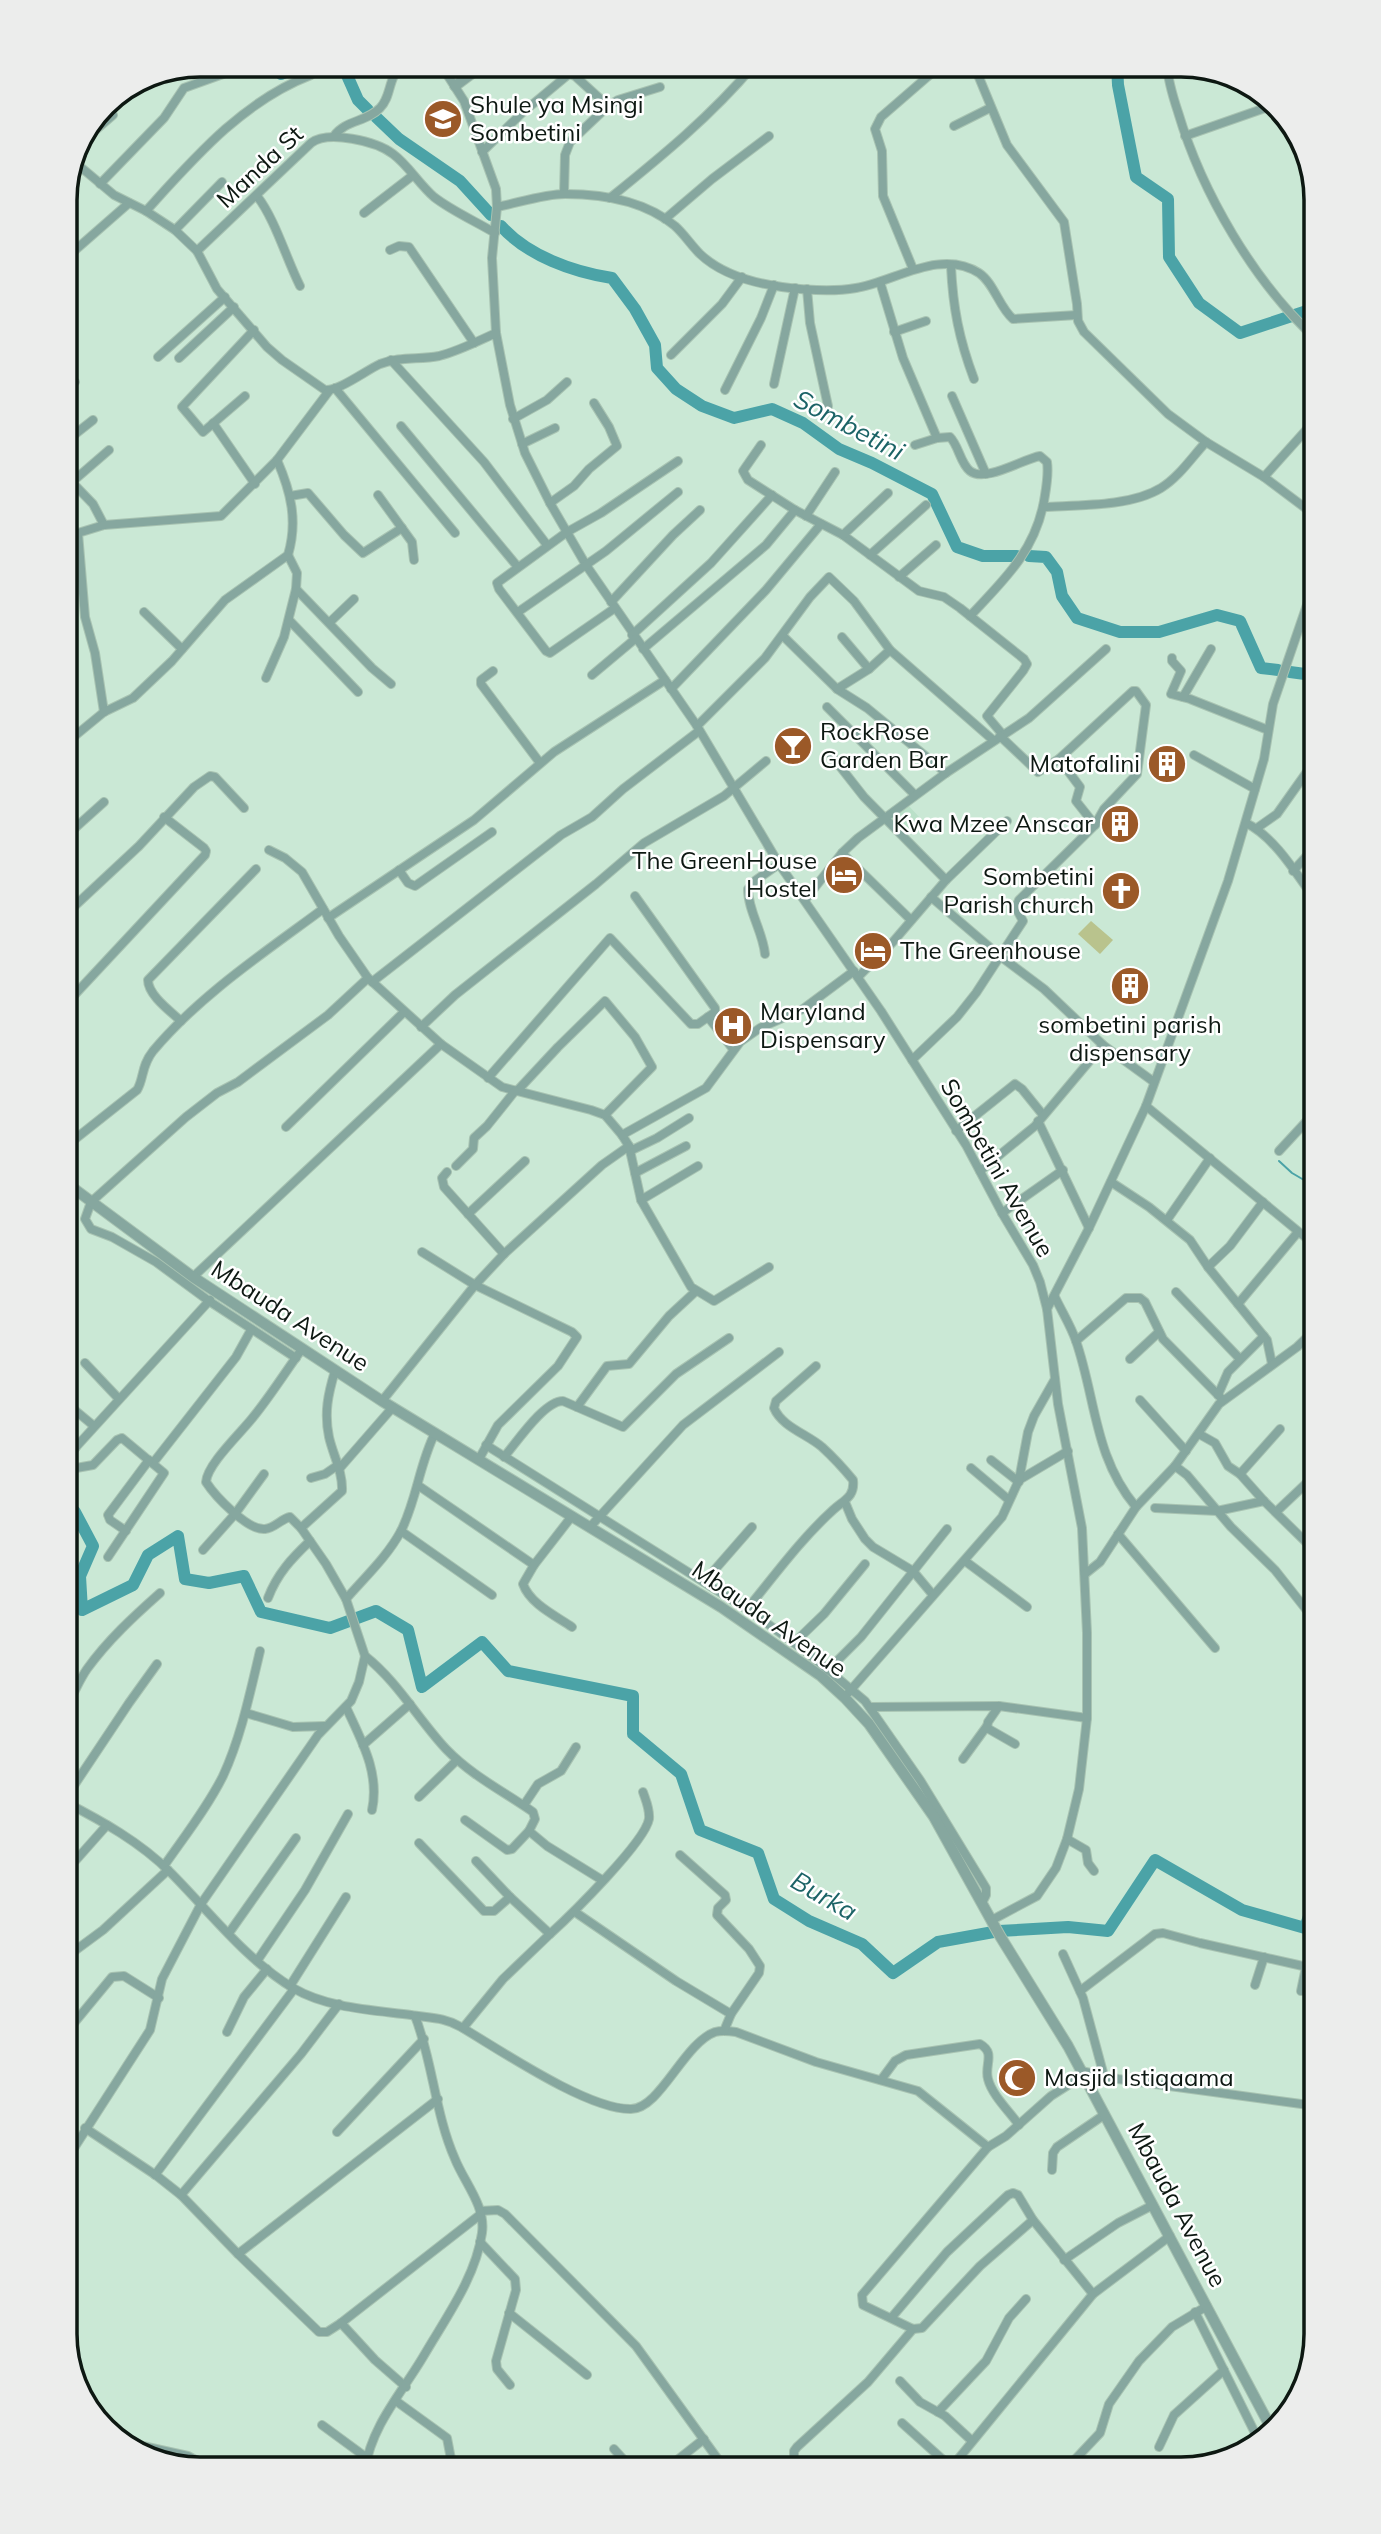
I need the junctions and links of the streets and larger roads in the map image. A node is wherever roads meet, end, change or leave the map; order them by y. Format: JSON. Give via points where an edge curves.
{"nodes":[{"id":1,"x":215,"y":77,"type":"edge"},
{"id":2,"x":306,"y":77,"type":"edge"},
{"id":3,"x":391,"y":77,"type":"edge"},
{"id":4,"x":449,"y":77,"type":"edge"},
{"id":5,"x":467,"y":77,"type":"edge"},
{"id":6,"x":565,"y":77,"type":"edge"},
{"id":7,"x":578,"y":77,"type":"edge"},
{"id":8,"x":744,"y":77,"type":"edge"},
{"id":9,"x":927,"y":77,"type":"edge"},
{"id":10,"x":979,"y":77,"type":"edge"},
{"id":11,"x":1168,"y":77,"type":"edge"},
{"id":12,"x":455,"y":86,"type":"junction"},
{"id":13,"x":660,"y":87,"type":"dead end"},
{"id":14,"x":608,"y":106,"type":"junction"},
{"id":15,"x":990,"y":108,"type":"junction"},
{"id":16,"x":1263,"y":109,"type":"edge"},
{"id":17,"x":113,"y":115,"type":"dead end"},
{"id":18,"x":104,"y":123,"type":"edge"},
{"id":19,"x":954,"y":126,"type":"dead end"},
{"id":20,"x":334,"y":136,"type":"junction"},
{"id":21,"x":769,"y":136,"type":"dead end"},
{"id":22,"x":1185,"y":136,"type":"junction"},
{"id":23,"x":482,"y":152,"type":"junction"},
{"id":24,"x":81,"y":168,"type":"edge"},
{"id":25,"x":412,"y":176,"type":"junction"},
{"id":26,"x":222,"y":182,"type":"dead end"},
{"id":27,"x":100,"y":184,"type":"junction"},
{"id":28,"x":564,"y":194,"type":"junction"},
{"id":29,"x":257,"y":196,"type":"junction"},
{"id":30,"x":610,"y":198,"type":"junction"},
{"id":31,"x":129,"y":203,"type":"junction"},
{"id":32,"x":497,"y":207,"type":"junction"},
{"id":33,"x":146,"y":211,"type":"junction"},
{"id":34,"x":365,"y":213,"type":"dead end"},
{"id":35,"x":665,"y":219,"type":"junction"},
{"id":36,"x":175,"y":229,"type":"junction"},
{"id":37,"x":495,"y":233,"type":"junction"},
{"id":38,"x":77,"y":248,"type":"edge"},
{"id":39,"x":390,"y":250,"type":"dead end"},
{"id":40,"x":197,"y":251,"type":"junction"},
{"id":41,"x":951,"y":266,"type":"junction"},
{"id":42,"x":914,"y":269,"type":"junction"},
{"id":43,"x":742,"y":277,"type":"junction"},
{"id":44,"x":880,"y":282,"type":"junction"},
{"id":45,"x":774,"y":285,"type":"junction"},
{"id":46,"x":300,"y":286,"type":"dead end"},
{"id":47,"x":796,"y":288,"type":"junction"},
{"id":48,"x":807,"y":289,"type":"junction"},
{"id":49,"x":225,"y":297,"type":"junction"},
{"id":50,"x":234,"y":307,"type":"junction"},
{"id":51,"x":1077,"y":316,"type":"junction"},
{"id":52,"x":926,"y":321,"type":"dead end"},
{"id":53,"x":1304,"y":328,"type":"edge"},
{"id":54,"x":254,"y":330,"type":"junction"},
{"id":55,"x":894,"y":332,"type":"junction"},
{"id":56,"x":496,"y":333,"type":"junction"},
{"id":57,"x":474,"y":342,"type":"junction"},
{"id":58,"x":671,"y":355,"type":"dead end"},
{"id":59,"x":158,"y":357,"type":"dead end"},
{"id":60,"x":179,"y":358,"type":"dead end"},
{"id":61,"x":391,"y":359,"type":"junction"},
{"id":62,"x":974,"y":379,"type":"dead end"},
{"id":63,"x":568,"y":382,"type":"dead end"},
{"id":64,"x":774,"y":384,"type":"dead end"},
{"id":65,"x":332,"y":390,"type":"junction"},
{"id":66,"x":724,"y":390,"type":"dead end"},
{"id":67,"x":245,"y":396,"type":"dead end"},
{"id":68,"x":952,"y":396,"type":"dead end"},
{"id":69,"x":594,"y":403,"type":"dead end"},
{"id":70,"x":828,"y":407,"type":"dead end"},
{"id":71,"x":513,"y":419,"type":"junction"},
{"id":72,"x":93,"y":420,"type":"dead end"},
{"id":73,"x":213,"y":423,"type":"junction"},
{"id":74,"x":401,"y":426,"type":"dead end"},
{"id":75,"x":555,"y":428,"type":"dead end"},
{"id":76,"x":1304,"y":432,"type":"edge"},
{"id":77,"x":77,"y":433,"type":"edge"},
{"id":78,"x":937,"y":438,"type":"junction"},
{"id":79,"x":1206,"y":442,"type":"junction"},
{"id":80,"x":522,"y":444,"type":"junction"},
{"id":81,"x":761,"y":444,"type":"dead end"},
{"id":82,"x":915,"y":445,"type":"dead end"},
{"id":83,"x":109,"y":450,"type":"dead end"},
{"id":84,"x":276,"y":460,"type":"junction"},
{"id":85,"x":678,"y":461,"type":"dead end"},
{"id":86,"x":835,"y":472,"type":"dead end"},
{"id":87,"x":986,"y":474,"type":"junction"},
{"id":88,"x":1264,"y":477,"type":"junction"},
{"id":89,"x":77,"y":478,"type":"edge"},
{"id":90,"x":254,"y":484,"type":"junction"},
{"id":91,"x":77,"y":487,"type":"edge"},
{"id":92,"x":678,"y":492,"type":"dead end"},
{"id":93,"x":888,"y":492,"type":"dead end"},
{"id":94,"x":379,"y":495,"type":"dead end"},
{"id":95,"x":772,"y":495,"type":"junction"},
{"id":96,"x":290,"y":496,"type":"junction"},
{"id":97,"x":550,"y":503,"type":"junction"},
{"id":98,"x":926,"y":505,"type":"dead end"},
{"id":99,"x":1043,"y":507,"type":"junction"},
{"id":100,"x":1304,"y":507,"type":"edge"},
{"id":101,"x":701,"y":510,"type":"dead end"},
{"id":102,"x":795,"y":510,"type":"junction"},
{"id":103,"x":806,"y":516,"type":"junction"},
{"id":104,"x":821,"y":524,"type":"junction"},
{"id":105,"x":104,"y":525,"type":"junction"},
{"id":106,"x":402,"y":528,"type":"junction"},
{"id":107,"x":567,"y":532,"type":"junction"},
{"id":108,"x":454,"y":533,"type":"dead end"},
{"id":109,"x":843,"y":535,"type":"junction"},
{"id":110,"x":547,"y":545,"type":"junction"},
{"id":111,"x":936,"y":545,"type":"dead end"},
{"id":112,"x":288,"y":555,"type":"junction"},
{"id":113,"x":870,"y":555,"type":"junction"},
{"id":114,"x":414,"y":560,"type":"dead end"},
{"id":115,"x":586,"y":565,"type":"junction"},
{"id":116,"x":517,"y":566,"type":"junction"},
{"id":117,"x":899,"y":577,"type":"junction"},
{"id":118,"x":296,"y":589,"type":"junction"},
{"id":119,"x":354,"y":599,"type":"dead end"},
{"id":120,"x":613,"y":605,"type":"junction"},
{"id":121,"x":144,"y":612,"type":"dead end"},
{"id":122,"x":518,"y":612,"type":"junction"},
{"id":123,"x":971,"y":616,"type":"junction"},
{"id":124,"x":1304,"y":618,"type":"edge"},
{"id":125,"x":289,"y":620,"type":"junction"},
{"id":126,"x":330,"y":622,"type":"junction"},
{"id":127,"x":783,"y":636,"type":"junction"},
{"id":128,"x":634,"y":637,"type":"junction"},
{"id":129,"x":842,"y":637,"type":"dead end"},
{"id":130,"x":182,"y":649,"type":"junction"},
{"id":131,"x":643,"y":649,"type":"junction"},
{"id":132,"x":1106,"y":649,"type":"dead end"},
{"id":133,"x":1211,"y":649,"type":"dead end"},
{"id":134,"x":890,"y":650,"type":"junction"},
{"id":135,"x":1172,"y":658,"type":"dead end"},
{"id":136,"x":869,"y":669,"type":"junction"},
{"id":137,"x":493,"y":671,"type":"dead end"},
{"id":138,"x":592,"y":675,"type":"dead end"},
{"id":139,"x":266,"y":678,"type":"dead end"},
{"id":140,"x":665,"y":680,"type":"junction"},
{"id":141,"x":391,"y":684,"type":"dead end"},
{"id":142,"x":671,"y":689,"type":"junction"},
{"id":143,"x":838,"y":689,"type":"junction"},
{"id":144,"x":358,"y":692,"type":"dead end"},
{"id":145,"x":1183,"y":697,"type":"junction"},
{"id":146,"x":827,"y":707,"type":"dead end"},
{"id":147,"x":104,"y":712,"type":"junction"},
{"id":148,"x":698,"y":729,"type":"junction"},
{"id":149,"x":1268,"y":730,"type":"junction"},
{"id":150,"x":77,"y":734,"type":"edge"},
{"id":151,"x":999,"y":737,"type":"junction"},
{"id":152,"x":831,"y":755,"type":"dead end"},
{"id":153,"x":1194,"y":755,"type":"dead end"},
{"id":154,"x":1059,"y":758,"type":"junction"},
{"id":155,"x":766,"y":761,"type":"dead end"},
{"id":156,"x":540,"y":763,"type":"junction"},
{"id":157,"x":946,"y":773,"type":"junction"},
{"id":158,"x":1304,"y":776,"type":"edge"},
{"id":159,"x":734,"y":789,"type":"junction"},
{"id":160,"x":1255,"y":789,"type":"junction"},
{"id":161,"x":915,"y":795,"type":"junction"},
{"id":162,"x":104,"y":802,"type":"dead end"},
{"id":163,"x":244,"y":808,"type":"dead end"},
{"id":164,"x":164,"y":817,"type":"junction"},
{"id":165,"x":885,"y":817,"type":"junction"},
{"id":166,"x":1007,"y":821,"type":"dead end"},
{"id":167,"x":1246,"y":822,"type":"junction"},
{"id":168,"x":1095,"y":825,"type":"junction"},
{"id":169,"x":77,"y":826,"type":"edge"},
{"id":170,"x":1257,"y":828,"type":"junction"},
{"id":171,"x":492,"y":832,"type":"dead end"},
{"id":172,"x":269,"y":850,"type":"dead end"},
{"id":173,"x":842,"y":853,"type":"junction"},
{"id":174,"x":1304,"y":859,"type":"edge"},
{"id":175,"x":779,"y":864,"type":"junction"},
{"id":176,"x":256,"y":869,"type":"dead end"},
{"id":177,"x":399,"y":870,"type":"junction"},
{"id":178,"x":1293,"y":871,"type":"junction"},
{"id":179,"x":946,"y":880,"type":"junction"},
{"id":180,"x":1304,"y":885,"type":"edge"},
{"id":181,"x":635,"y":896,"type":"dead end"},
{"id":182,"x":931,"y":897,"type":"junction"},
{"id":183,"x":804,"y":900,"type":"junction"},
{"id":184,"x":77,"y":904,"type":"edge"},
{"id":185,"x":323,"y":908,"type":"junction"},
{"id":186,"x":328,"y":918,"type":"junction"},
{"id":187,"x":911,"y":920,"type":"junction"},
{"id":188,"x":765,"y":954,"type":"dead end"},
{"id":189,"x":1000,"y":956,"type":"junction"},
{"id":190,"x":856,"y":974,"type":"junction"},
{"id":191,"x":370,"y":980,"type":"junction"},
{"id":192,"x":77,"y":992,"type":"edge"},
{"id":193,"x":404,"y":1012,"type":"junction"},
{"id":194,"x":708,"y":1017,"type":"junction"},
{"id":195,"x":181,"y":1021,"type":"junction"},
{"id":196,"x":421,"y":1027,"type":"junction"},
{"id":197,"x":441,"y":1044,"type":"junction"},
{"id":198,"x":1103,"y":1045,"type":"junction"},
{"id":199,"x":733,"y":1049,"type":"junction"},
{"id":200,"x":912,"y":1060,"type":"junction"},
{"id":201,"x":488,"y":1078,"type":"junction"},
{"id":202,"x":1154,"y":1082,"type":"junction"},
{"id":203,"x":516,"y":1091,"type":"junction"},
{"id":204,"x":1146,"y":1106,"type":"junction"},
{"id":205,"x":605,"y":1115,"type":"junction"},
{"id":206,"x":689,"y":1118,"type":"dead end"},
{"id":207,"x":1041,"y":1118,"type":"junction"},
{"id":208,"x":1304,"y":1124,"type":"edge"},
{"id":209,"x":286,"y":1127,"type":"dead end"},
{"id":210,"x":956,"y":1131,"type":"junction"},
{"id":211,"x":622,"y":1135,"type":"junction"},
{"id":212,"x":77,"y":1137,"type":"edge"},
{"id":213,"x":687,"y":1146,"type":"dead end"},
{"id":214,"x":630,"y":1149,"type":"junction"},
{"id":215,"x":1279,"y":1152,"type":"dead end"},
{"id":216,"x":1210,"y":1158,"type":"junction"},
{"id":217,"x":525,"y":1161,"type":"dead end"},
{"id":218,"x":456,"y":1166,"type":"dead end"},
{"id":219,"x":698,"y":1166,"type":"dead end"},
{"id":220,"x":1063,"y":1170,"type":"junction"},
{"id":221,"x":980,"y":1171,"type":"junction"},
{"id":222,"x":447,"y":1172,"type":"dead end"},
{"id":223,"x":635,"y":1173,"type":"junction"},
{"id":224,"x":1111,"y":1182,"type":"junction"},
{"id":225,"x":77,"y":1191,"type":"edge"},
{"id":226,"x":641,"y":1200,"type":"junction"},
{"id":227,"x":91,"y":1202,"type":"junction"},
{"id":228,"x":1263,"y":1202,"type":"junction"},
{"id":229,"x":1002,"y":1213,"type":"junction"},
{"id":230,"x":468,"y":1214,"type":"junction"},
{"id":231,"x":1167,"y":1220,"type":"junction"},
{"id":232,"x":1089,"y":1228,"type":"junction"},
{"id":233,"x":1298,"y":1232,"type":"junction"},
{"id":234,"x":1304,"y":1237,"type":"edge"},
{"id":235,"x":422,"y":1252,"type":"dead end"},
{"id":236,"x":504,"y":1254,"type":"junction"},
{"id":237,"x":769,"y":1267,"type":"dead end"},
{"id":238,"x":1208,"y":1268,"type":"junction"},
{"id":239,"x":193,"y":1277,"type":"junction"},
{"id":240,"x":475,"y":1284,"type":"junction"},
{"id":241,"x":696,"y":1291,"type":"junction"},
{"id":242,"x":1176,"y":1292,"type":"dead end"},
{"id":243,"x":217,"y":1293,"type":"junction"},
{"id":244,"x":1055,"y":1297,"type":"junction"},
{"id":245,"x":209,"y":1301,"type":"junction"},
{"id":246,"x":1238,"y":1304,"type":"junction"},
{"id":247,"x":1047,"y":1309,"type":"junction"},
{"id":248,"x":251,"y":1330,"type":"junction"},
{"id":249,"x":1158,"y":1332,"type":"junction"},
{"id":250,"x":1265,"y":1336,"type":"junction"},
{"id":251,"x":729,"y":1338,"type":"dead end"},
{"id":252,"x":1304,"y":1340,"type":"edge"},
{"id":253,"x":1076,"y":1341,"type":"junction"},
{"id":254,"x":779,"y":1352,"type":"dead end"},
{"id":255,"x":299,"y":1354,"type":"junction"},
{"id":256,"x":1130,"y":1359,"type":"dead end"},
{"id":257,"x":1240,"y":1359,"type":"junction"},
{"id":258,"x":85,"y":1363,"type":"dead end"},
{"id":259,"x":1272,"y":1364,"type":"junction"},
{"id":260,"x":816,"y":1366,"type":"dead end"},
{"id":261,"x":335,"y":1371,"type":"junction"},
{"id":262,"x":1055,"y":1379,"type":"junction"},
{"id":263,"x":1221,"y":1397,"type":"junction"},
{"id":264,"x":119,"y":1399,"type":"junction"},
{"id":265,"x":1140,"y":1400,"type":"dead end"},
{"id":266,"x":382,"y":1401,"type":"junction"},
{"id":267,"x":393,"y":1407,"type":"junction"},
{"id":268,"x":577,"y":1407,"type":"junction"},
{"id":269,"x":77,"y":1412,"type":"edge"},
{"id":270,"x":94,"y":1426,"type":"junction"},
{"id":271,"x":1280,"y":1429,"type":"dead end"},
{"id":272,"x":436,"y":1433,"type":"junction"},
{"id":273,"x":1199,"y":1434,"type":"junction"},
{"id":274,"x":486,"y":1445,"type":"junction"},
{"id":275,"x":77,"y":1446,"type":"edge"},
{"id":276,"x":1068,"y":1451,"type":"junction"},
{"id":277,"x":1186,"y":1451,"type":"junction"},
{"id":278,"x":505,"y":1457,"type":"junction"},
{"id":279,"x":479,"y":1459,"type":"junction"},
{"id":280,"x":991,"y":1460,"type":"dead end"},
{"id":281,"x":151,"y":1461,"type":"junction"},
{"id":282,"x":1175,"y":1466,"type":"junction"},
{"id":283,"x":338,"y":1467,"type":"junction"},
{"id":284,"x":77,"y":1468,"type":"edge"},
{"id":285,"x":971,"y":1468,"type":"dead end"},
{"id":286,"x":264,"y":1474,"type":"dead end"},
{"id":287,"x":1240,"y":1474,"type":"junction"},
{"id":288,"x":311,"y":1478,"type":"dead end"},
{"id":289,"x":1019,"y":1481,"type":"junction"},
{"id":290,"x":419,"y":1486,"type":"junction"},
{"id":291,"x":1304,"y":1486,"type":"edge"},
{"id":292,"x":1009,"y":1500,"type":"junction"},
{"id":293,"x":845,"y":1502,"type":"junction"},
{"id":294,"x":1264,"y":1502,"type":"junction"},
{"id":295,"x":1136,"y":1507,"type":"junction"},
{"id":296,"x":1155,"y":1508,"type":"dead end"},
{"id":297,"x":1217,"y":1511,"type":"junction"},
{"id":298,"x":1276,"y":1512,"type":"junction"},
{"id":299,"x":235,"y":1514,"type":"junction"},
{"id":300,"x":572,"y":1516,"type":"junction"},
{"id":301,"x":599,"y":1516,"type":"junction"},
{"id":302,"x":590,"y":1527,"type":"junction"},
{"id":303,"x":752,"y":1527,"type":"dead end"},
{"id":304,"x":301,"y":1528,"type":"junction"},
{"id":305,"x":947,"y":1529,"type":"dead end"},
{"id":306,"x":126,"y":1531,"type":"junction"},
{"id":307,"x":401,"y":1531,"type":"junction"},
{"id":308,"x":1118,"y":1534,"type":"junction"},
{"id":309,"x":1304,"y":1539,"type":"edge"},
{"id":310,"x":310,"y":1541,"type":"junction"},
{"id":311,"x":203,"y":1550,"type":"dead end"},
{"id":312,"x":108,"y":1558,"type":"dead end"},
{"id":313,"x":965,"y":1562,"type":"junction"},
{"id":314,"x":534,"y":1564,"type":"junction"},
{"id":315,"x":865,"y":1564,"type":"dead end"},
{"id":316,"x":912,"y":1571,"type":"junction"},
{"id":317,"x":1085,"y":1574,"type":"junction"},
{"id":318,"x":704,"y":1582,"type":"junction"},
{"id":319,"x":160,"y":1593,"type":"dead end"},
{"id":320,"x":492,"y":1595,"type":"dead end"},
{"id":321,"x":933,"y":1595,"type":"junction"},
{"id":322,"x":268,"y":1598,"type":"dead end"},
{"id":323,"x":346,"y":1599,"type":"junction"},
{"id":324,"x":1027,"y":1607,"type":"dead end"},
{"id":325,"x":1304,"y":1607,"type":"edge"},
{"id":326,"x":747,"y":1609,"type":"junction"},
{"id":327,"x":572,"y":1627,"type":"dead end"},
{"id":328,"x":794,"y":1643,"type":"junction"},
{"id":329,"x":1215,"y":1648,"type":"dead end"},
{"id":330,"x":260,"y":1651,"type":"dead end"},
{"id":331,"x":365,"y":1656,"type":"junction"},
{"id":332,"x":157,"y":1664,"type":"dead end"},
{"id":333,"x":828,"y":1670,"type":"junction"},
{"id":334,"x":77,"y":1690,"type":"edge"},
{"id":335,"x":848,"y":1694,"type":"junction"},
{"id":336,"x":410,"y":1704,"type":"junction"},
{"id":337,"x":999,"y":1706,"type":"junction"},
{"id":338,"x":346,"y":1707,"type":"junction"},
{"id":339,"x":871,"y":1707,"type":"junction"},
{"id":340,"x":246,"y":1713,"type":"junction"},
{"id":341,"x":1087,"y":1718,"type":"junction"},
{"id":342,"x":325,"y":1726,"type":"junction"},
{"id":343,"x":987,"y":1726,"type":"junction"},
{"id":344,"x":1015,"y":1744,"type":"dead end"},
{"id":345,"x":363,"y":1745,"type":"junction"},
{"id":346,"x":576,"y":1747,"type":"dead end"},
{"id":347,"x":963,"y":1759,"type":"dead end"},
{"id":348,"x":457,"y":1760,"type":"junction"},
{"id":349,"x":77,"y":1782,"type":"edge"},
{"id":350,"x":643,"y":1792,"type":"dead end"},
{"id":351,"x":419,"y":1797,"type":"dead end"},
{"id":352,"x":524,"y":1805,"type":"junction"},
{"id":353,"x":77,"y":1807,"type":"edge"},
{"id":354,"x":372,"y":1810,"type":"dead end"},
{"id":355,"x":348,"y":1814,"type":"dead end"},
{"id":356,"x":465,"y":1821,"type":"dead end"},
{"id":357,"x":107,"y":1825,"type":"junction"},
{"id":358,"x":529,"y":1831,"type":"junction"},
{"id":359,"x":296,"y":1838,"type":"dead end"},
{"id":360,"x":1067,"y":1839,"type":"junction"},
{"id":361,"x":419,"y":1843,"type":"dead end"},
{"id":362,"x":680,"y":1855,"type":"dead end"},
{"id":363,"x":77,"y":1859,"type":"edge"},
{"id":364,"x":476,"y":1861,"type":"dead end"},
{"id":365,"x":166,"y":1868,"type":"junction"},
{"id":366,"x":1094,"y":1871,"type":"dead end"},
{"id":367,"x":602,"y":1880,"type":"junction"},
{"id":368,"x":346,"y":1897,"type":"dead end"},
{"id":369,"x":510,"y":1897,"type":"junction"},
{"id":370,"x":982,"y":1903,"type":"junction"},
{"id":371,"x":201,"y":1904,"type":"junction"},
{"id":372,"x":575,"y":1912,"type":"junction"},
{"id":373,"x":992,"y":1920,"type":"junction"},
{"id":374,"x":229,"y":1933,"type":"junction"},
{"id":375,"x":550,"y":1934,"type":"junction"},
{"id":376,"x":77,"y":1949,"type":"edge"},
{"id":377,"x":1063,"y":1954,"type":"dead end"},
{"id":378,"x":1264,"y":1957,"type":"junction"},
{"id":379,"x":257,"y":1961,"type":"junction"},
{"id":380,"x":1304,"y":1967,"type":"edge"},
{"id":381,"x":267,"y":1969,"type":"junction"},
{"id":382,"x":1304,"y":1977,"type":"edge"},
{"id":383,"x":1255,"y":1985,"type":"dead end"},
{"id":384,"x":292,"y":1988,"type":"junction"},
{"id":385,"x":1080,"y":1991,"type":"junction"},
{"id":386,"x":1301,"y":1991,"type":"dead end"},
{"id":387,"x":159,"y":1998,"type":"junction"},
{"id":388,"x":339,"y":2004,"type":"junction"},
{"id":389,"x":731,"y":2014,"type":"junction"},
{"id":390,"x":415,"y":2016,"type":"junction"},
{"id":391,"x":77,"y":2019,"type":"edge"},
{"id":392,"x":463,"y":2028,"type":"junction"},
{"id":393,"x":724,"y":2031,"type":"junction"},
{"id":394,"x":227,"y":2032,"type":"dead end"},
{"id":395,"x":424,"y":2039,"type":"junction"},
{"id":396,"x":1082,"y":2073,"type":"junction"},
{"id":397,"x":1104,"y":2077,"type":"junction"},
{"id":398,"x":880,"y":2080,"type":"junction"},
{"id":399,"x":438,"y":2099,"type":"junction"},
{"id":400,"x":1304,"y":2102,"type":"edge"},
{"id":401,"x":1104,"y":2115,"type":"junction"},
{"id":402,"x":1019,"y":2125,"type":"junction"},
{"id":403,"x":85,"y":2128,"type":"junction"},
{"id":404,"x":337,"y":2132,"type":"dead end"},
{"id":405,"x":77,"y":2142,"type":"edge"},
{"id":406,"x":988,"y":2147,"type":"junction"},
{"id":407,"x":1052,"y":2170,"type":"dead end"},
{"id":408,"x":155,"y":2175,"type":"junction"},
{"id":409,"x":181,"y":2195,"type":"junction"},
{"id":410,"x":1153,"y":2205,"type":"junction"},
{"id":411,"x":481,"y":2213,"type":"junction"},
{"id":412,"x":1033,"y":2220,"type":"junction"},
{"id":413,"x":1170,"y":2236,"type":"junction"},
{"id":414,"x":480,"y":2242,"type":"junction"},
{"id":415,"x":238,"y":2254,"type":"junction"},
{"id":416,"x":1064,"y":2260,"type":"junction"},
{"id":417,"x":1093,"y":2294,"type":"junction"},
{"id":418,"x":1026,"y":2299,"type":"dead end"},
{"id":419,"x":1207,"y":2306,"type":"junction"},
{"id":420,"x":1195,"y":2312,"type":"junction"},
{"id":421,"x":509,"y":2313,"type":"junction"},
{"id":422,"x":892,"y":2317,"type":"junction"},
{"id":423,"x":341,"y":2323,"type":"junction"},
{"id":424,"x":913,"y":2329,"type":"junction"},
{"id":425,"x":1224,"y":2370,"type":"junction"},
{"id":426,"x":587,"y":2375,"type":"dead end"},
{"id":427,"x":900,"y":2381,"type":"dead end"},
{"id":428,"x":510,"y":2385,"type":"dead end"},
{"id":429,"x":405,"y":2386,"type":"junction"},
{"id":430,"x":396,"y":2400,"type":"junction"},
{"id":431,"x":937,"y":2412,"type":"junction"},
{"id":432,"x":1268,"y":2421,"type":"edge"},
{"id":433,"x":902,"y":2423,"type":"dead end"},
{"id":434,"x":322,"y":2425,"type":"dead end"},
{"id":435,"x":1255,"y":2433,"type":"edge"},
{"id":436,"x":704,"y":2439,"type":"junction"},
{"id":437,"x":971,"y":2440,"type":"junction"},
{"id":438,"x":1159,"y":2446,"type":"dead end"},
{"id":439,"x":614,"y":2449,"type":"dead end"},
{"id":440,"x":169,"y":2453,"type":"edge"},
{"id":441,"x":189,"y":2457,"type":"edge"},
{"id":442,"x":366,"y":2457,"type":"edge"},
{"id":443,"x":367,"y":2457,"type":"edge"},
{"id":444,"x":451,"y":2457,"type":"edge"},
{"id":445,"x":621,"y":2457,"type":"edge"},
{"id":446,"x":681,"y":2457,"type":"edge"},
{"id":447,"x":717,"y":2457,"type":"edge"},
{"id":448,"x":794,"y":2457,"type":"edge"},
{"id":449,"x":939,"y":2457,"type":"edge"},
{"id":450,"x":959,"y":2457,"type":"edge"},
{"id":451,"x":1077,"y":2457,"type":"edge"}],
"edges":[{"from":1,"to":27,"type":"street","via":[[184,88],[164,118]]},
{"from":2,"to":33,"type":"street","via":[[231,123]]},
{"from":3,"to":20,"type":"street","via":[[382,106]]},
{"from":4,"to":12,"type":"street"},
{"from":5,"to":12,"type":"street"},
{"from":6,"to":23,"type":"street"},
{"from":7,"to":14,"type":"street"},
{"from":8,"to":30,"type":"street","via":[[692,131]]},
{"from":9,"to":42,"type":"street","via":[[881,117],[875,129],[882,151],[883,196]]},
{"from":10,"to":15,"type":"street"},
{"from":11,"to":22,"type":"street"},
{"from":12,"to":23,"type":"street"},
{"from":13,"to":14,"type":"street"},
{"from":14,"to":28,"type":"street","via":[[566,148]]},
{"from":15,"to":19,"type":"street"},
{"from":15,"to":51,"type":"street","via":[[1007,145],[1064,222]]},
{"from":16,"to":22,"type":"street"},
{"from":17,"to":18,"type":"street"},
{"from":20,"to":25,"type":"street","name":"Manda St","via":[[386,149]]},
{"from":20,"to":29,"type":"street","name":"Manda St","via":[[311,143]]},
{"from":21,"to":35,"type":"street"},
{"from":22,"to":53,"type":"street","via":[[1220,213]]},
{"from":23,"to":32,"type":"street","via":[[493,177]]},
{"from":24,"to":27,"type":"street"},
{"from":25,"to":34,"type":"street"},
{"from":25,"to":37,"type":"street","name":"Manda St","via":[[444,204]]},
{"from":26,"to":36,"type":"street"},
{"from":27,"to":31,"type":"street"},
{"from":28,"to":30,"type":"street"},
{"from":28,"to":32,"type":"street"},
{"from":29,"to":40,"type":"street","name":"Manda St"},
{"from":29,"to":46,"type":"street","via":[[268,210]]},
{"from":30,"to":35,"type":"street"},
{"from":31,"to":33,"type":"street"},
{"from":31,"to":38,"type":"street"},
{"from":32,"to":37,"type":"street"},
{"from":33,"to":36,"type":"street"},
{"from":35,"to":43,"type":"street","via":[[713,266]]},
{"from":36,"to":40,"type":"street"},
{"from":37,"to":56,"type":"street"},
{"from":39,"to":57,"type":"street","via":[[409,247]]},
{"from":40,"to":49,"type":"street"},
{"from":41,"to":42,"type":"street"},
{"from":41,"to":51,"type":"street","via":[[985,278],[1013,319]]},
{"from":41,"to":62,"type":"street","via":[[957,330]]},
{"from":42,"to":44,"type":"street"},
{"from":43,"to":45,"type":"street"},
{"from":43,"to":58,"type":"street","via":[[708,320]]},
{"from":44,"to":48,"type":"street","via":[[846,290]]},
{"from":44,"to":55,"type":"street"},
{"from":45,"to":47,"type":"street"},
{"from":45,"to":66,"type":"street"},
{"from":47,"to":48,"type":"street"},
{"from":47,"to":64,"type":"street"},
{"from":48,"to":70,"type":"street"},
{"from":49,"to":50,"type":"street"},
{"from":49,"to":59,"type":"street"},
{"from":50,"to":54,"type":"street"},
{"from":50,"to":60,"type":"street"},
{"from":51,"to":79,"type":"street","via":[[1084,332],[1147,396]]},
{"from":52,"to":55,"type":"street"},
{"from":54,"to":65,"type":"street","via":[[274,355]]},
{"from":54,"to":73,"type":"street","via":[[183,405],[201,431]]},
{"from":55,"to":78,"type":"street"},
{"from":56,"to":57,"type":"street"},
{"from":56,"to":71,"type":"street"},
{"from":57,"to":61,"type":"street","via":[[441,355]]},
{"from":61,"to":65,"type":"street"},
{"from":61,"to":110,"type":"street","via":[[484,462]]},
{"from":63,"to":71,"type":"street"},
{"from":65,"to":84,"type":"street"},
{"from":65,"to":108,"type":"street"},
{"from":67,"to":73,"type":"street"},
{"from":68,"to":87,"type":"street"},
{"from":69,"to":97,"type":"street","via":[[617,446]]},
{"from":71,"to":80,"type":"street"},
{"from":72,"to":77,"type":"street"},
{"from":73,"to":90,"type":"street"},
{"from":74,"to":116,"type":"street"},
{"from":75,"to":80,"type":"street"},
{"from":76,"to":88,"type":"street"},
{"from":78,"to":82,"type":"street"},
{"from":78,"to":87,"type":"street","via":[[950,437],[969,470]]},
{"from":79,"to":88,"type":"street"},
{"from":79,"to":99,"type":"street","via":[[1155,491],[1118,501]]},
{"from":80,"to":97,"type":"street"},
{"from":81,"to":95,"type":"street","via":[[744,476]]},
{"from":83,"to":89,"type":"street"},
{"from":84,"to":90,"type":"street"},
{"from":84,"to":96,"type":"street"},
{"from":85,"to":107,"type":"street"},
{"from":86,"to":103,"type":"street"},
{"from":87,"to":99,"type":"street","via":[[1035,457],[1045,458]]},
{"from":88,"to":100,"type":"street"},
{"from":90,"to":105,"type":"street","via":[[217,518]]},
{"from":91,"to":105,"type":"street"},
{"from":92,"to":115,"type":"street"},
{"from":93,"to":109,"type":"street"},
{"from":94,"to":106,"type":"street"},
{"from":95,"to":102,"type":"street"},
{"from":95,"to":128,"type":"street","via":[[711,563]]},
{"from":96,"to":106,"type":"street","via":[[308,494],[363,553]]},
{"from":96,"to":112,"type":"street","via":[[294,515]]},
{"from":97,"to":107,"type":"street"},
{"from":98,"to":113,"type":"street"},
{"from":99,"to":123,"type":"street","via":[[1035,535],[1021,559]]},
{"from":101,"to":120,"type":"street","via":[[673,535]]},
{"from":102,"to":103,"type":"street"},
{"from":102,"to":131,"type":"street","via":[[766,545]]},
{"from":103,"to":104,"type":"street"},
{"from":104,"to":109,"type":"street"},
{"from":104,"to":142,"type":"street","via":[[766,590]]},
{"from":105,"to":147,"type":"street","via":[[80,531],[78,538],[85,617]]},
{"from":106,"to":114,"type":"street","via":[[413,544]]},
{"from":107,"to":110,"type":"street"},
{"from":107,"to":115,"type":"street"},
{"from":109,"to":113,"type":"street"},
{"from":110,"to":116,"type":"street"},
{"from":111,"to":117,"type":"street"},
{"from":112,"to":118,"type":"street","via":[[297,573]]},
{"from":112,"to":130,"type":"street","via":[[225,600]]},
{"from":113,"to":117,"type":"street"},
{"from":115,"to":120,"type":"street","name":"Sombetini Avenue"},
{"from":115,"to":122,"type":"street"},
{"from":116,"to":122,"type":"street","via":[[497,586]]},
{"from":117,"to":123,"type":"street","via":[[923,593],[944,597]]},
{"from":118,"to":125,"type":"street"},
{"from":118,"to":126,"type":"street"},
{"from":119,"to":126,"type":"street"},
{"from":120,"to":122,"type":"street","via":[[550,653]]},
{"from":120,"to":128,"type":"street","name":"Sombetini Avenue"},
{"from":121,"to":130,"type":"street"},
{"from":123,"to":151,"type":"street","via":[[1027,664],[988,712]]},
{"from":124,"to":149,"type":"street"},
{"from":125,"to":139,"type":"street"},
{"from":125,"to":144,"type":"street"},
{"from":126,"to":141,"type":"street"},
{"from":127,"to":134,"type":"street","via":[[829,577],[854,601]]},
{"from":127,"to":143,"type":"street"},
{"from":127,"to":148,"type":"street"},
{"from":128,"to":131,"type":"street","name":"Sombetini Avenue"},
{"from":128,"to":138,"type":"street"},
{"from":129,"to":136,"type":"street"},
{"from":130,"to":147,"type":"street","via":[[133,698]]},
{"from":131,"to":140,"type":"street","name":"Sombetini Avenue"},
{"from":132,"to":151,"type":"street","via":[[1036,712]]},
{"from":133,"to":145,"type":"street"},
{"from":134,"to":136,"type":"street"},
{"from":134,"to":151,"type":"street"},
{"from":135,"to":145,"type":"street","via":[[1181,671],[1171,694]]},
{"from":136,"to":143,"type":"street"},
{"from":137,"to":156,"type":"street","via":[[481,684]]},
{"from":140,"to":142,"type":"street","name":"Sombetini Avenue"},
{"from":140,"to":156,"type":"street"},
{"from":142,"to":148,"type":"street","name":"Sombetini Avenue"},
{"from":143,"to":157,"type":"street"},
{"from":145,"to":149,"type":"street"},
{"from":146,"to":161,"type":"street"},
{"from":147,"to":150,"type":"street"},
{"from":148,"to":159,"type":"street","name":"Sombetini Avenue"},
{"from":148,"to":191,"type":"street","via":[[592,817],[561,835]]},
{"from":149,"to":160,"type":"street"},
{"from":151,"to":154,"type":"street","via":[[1037,771]]},
{"from":151,"to":157,"type":"street"},
{"from":152,"to":165,"type":"street"},
{"from":153,"to":160,"type":"street"},
{"from":154,"to":168,"type":"street","via":[[1080,787],[1076,801]]},
{"from":154,"to":168,"type":"street","via":[[1136,691],[1146,705],[1137,774]]},
{"from":155,"to":159,"type":"street"},
{"from":156,"to":177,"type":"street","via":[[474,820]]},
{"from":157,"to":161,"type":"street"},
{"from":158,"to":170,"type":"street","via":[[1277,814]]},
{"from":159,"to":175,"type":"street","name":"Sombetini Avenue"},
{"from":159,"to":196,"type":"street","via":[[644,843],[473,979]]},
{"from":160,"to":167,"type":"street"},
{"from":161,"to":165,"type":"street"},
{"from":162,"to":169,"type":"street"},
{"from":163,"to":164,"type":"street","via":[[210,776]]},
{"from":164,"to":184,"type":"street"},
{"from":164,"to":192,"type":"street","via":[[204,848],[205,855]]},
{"from":165,"to":173,"type":"street"},
{"from":165,"to":179,"type":"street"},
{"from":166,"to":179,"type":"street"},
{"from":167,"to":170,"type":"street"},
{"from":167,"to":202,"type":"street"},
{"from":168,"to":189,"type":"street","via":[[1019,900],[1016,908],[1023,921]]},
{"from":170,"to":178,"type":"street"},
{"from":171,"to":177,"type":"street","via":[[415,886]]},
{"from":172,"to":185,"type":"street","via":[[302,872]]},
{"from":173,"to":183,"type":"street"},
{"from":173,"to":187,"type":"street"},
{"from":174,"to":178,"type":"street"},
{"from":175,"to":183,"type":"street","name":"Sombetini Avenue"},
{"from":175,"to":188,"type":"street","via":[[748,889]]},
{"from":176,"to":195,"type":"street","via":[[148,980],[153,992]]},
{"from":177,"to":186,"type":"street"},
{"from":178,"to":180,"type":"street"},
{"from":179,"to":182,"type":"street"},
{"from":181,"to":194,"type":"street","via":[[713,1006],[716,1011]]},
{"from":182,"to":187,"type":"street"},
{"from":182,"to":189,"type":"street"},
{"from":183,"to":190,"type":"street","name":"Sombetini Avenue"},
{"from":185,"to":186,"type":"street"},
{"from":185,"to":195,"type":"street"},
{"from":186,"to":191,"type":"street"},
{"from":187,"to":190,"type":"street"},
{"from":189,"to":198,"type":"street","via":[[1044,989]]},
{"from":189,"to":200,"type":"street","via":[[957,1017]]},
{"from":190,"to":199,"type":"street","via":[[803,1009],[760,1028]]},
{"from":190,"to":200,"type":"street","name":"Sombetini Avenue"},
{"from":191,"to":193,"type":"street"},
{"from":191,"to":227,"type":"street","via":[[328,1016],[186,1117]]},
{"from":193,"to":196,"type":"street"},
{"from":193,"to":209,"type":"street"},
{"from":194,"to":199,"type":"street"},
{"from":194,"to":201,"type":"street","via":[[691,1024],[610,938]]},
{"from":195,"to":212,"type":"street","via":[[143,1065],[136,1090]]},
{"from":196,"to":197,"type":"street"},
{"from":197,"to":201,"type":"street"},
{"from":197,"to":239,"type":"street"},
{"from":198,"to":202,"type":"street"},
{"from":198,"to":207,"type":"street"},
{"from":199,"to":211,"type":"street","via":[[706,1088]]},
{"from":200,"to":210,"type":"street","name":"Sombetini Avenue"},
{"from":201,"to":203,"type":"street"},
{"from":202,"to":204,"type":"street"},
{"from":203,"to":205,"type":"street"},
{"from":203,"to":205,"type":"street","via":[[606,1002],[652,1067]]},
{"from":203,"to":218,"type":"street","via":[[474,1138],[471,1153]]},
{"from":204,"to":216,"type":"street"},
{"from":204,"to":224,"type":"street"},
{"from":205,"to":211,"type":"street"},
{"from":206,"to":214,"type":"street"},
{"from":207,"to":210,"type":"street","via":[[1022,1089],[1012,1085]]},
{"from":207,"to":220,"type":"street"},
{"from":207,"to":221,"type":"street"},
{"from":208,"to":215,"type":"street"},
{"from":210,"to":221,"type":"street","name":"Sombetini Avenue"},
{"from":211,"to":214,"type":"street"},
{"from":213,"to":223,"type":"street"},
{"from":214,"to":223,"type":"street"},
{"from":214,"to":236,"type":"street","via":[[602,1166]]},
{"from":216,"to":228,"type":"street"},
{"from":216,"to":231,"type":"street"},
{"from":217,"to":230,"type":"street"},
{"from":219,"to":226,"type":"street"},
{"from":220,"to":229,"type":"street"},
{"from":220,"to":232,"type":"street"},
{"from":221,"to":229,"type":"street","name":"Sombetini Avenue"},
{"from":222,"to":230,"type":"street","via":[[442,1178],[444,1187]]},
{"from":223,"to":226,"type":"street"},
{"from":224,"to":231,"type":"street"},
{"from":224,"to":232,"type":"street"},
{"from":225,"to":227,"type":"street","name":"Mbauda Avenue"},
{"from":226,"to":241,"type":"street"},
{"from":227,"to":239,"type":"street","name":"Mbauda Avenue"},
{"from":227,"to":245,"type":"street","via":[[85,1219],[91,1229],[145,1256]]},
{"from":228,"to":233,"type":"street"},
{"from":228,"to":238,"type":"street"},
{"from":229,"to":247,"type":"street","name":"Sombetini Avenue","via":[[1033,1265]]},
{"from":230,"to":236,"type":"street"},
{"from":231,"to":238,"type":"street","via":[[1190,1240]]},
{"from":232,"to":244,"type":"street"},
{"from":233,"to":234,"type":"street"},
{"from":233,"to":246,"type":"street"},
{"from":235,"to":240,"type":"street"},
{"from":236,"to":240,"type":"street"},
{"from":237,"to":241,"type":"street","via":[[715,1301]]},
{"from":238,"to":246,"type":"street"},
{"from":239,"to":243,"type":"street","name":"Mbauda Avenue"},
{"from":240,"to":266,"type":"street"},
{"from":240,"to":274,"type":"street","via":[[577,1337],[558,1366],[506,1416]]},
{"from":241,"to":268,"type":"street","via":[[629,1364],[607,1366]]},
{"from":242,"to":257,"type":"street"},
{"from":243,"to":245,"type":"street"},
{"from":243,"to":255,"type":"street","name":"Mbauda Avenue"},
{"from":244,"to":247,"type":"street"},
{"from":244,"to":253,"type":"street"},
{"from":245,"to":248,"type":"street"},
{"from":245,"to":264,"type":"street"},
{"from":246,"to":250,"type":"street"},
{"from":247,"to":262,"type":"street","name":"Sombetini Avenue"},
{"from":248,"to":255,"type":"street"},
{"from":248,"to":281,"type":"street","via":[[236,1357]]},
{"from":249,"to":253,"type":"street","via":[[1145,1302],[1130,1296]]},
{"from":249,"to":256,"type":"street"},
{"from":249,"to":263,"type":"street"},
{"from":250,"to":257,"type":"street"},
{"from":250,"to":259,"type":"street"},
{"from":251,"to":268,"type":"street","via":[[676,1374],[623,1427]]},
{"from":252,"to":259,"type":"street"},
{"from":253,"to":295,"type":"street","via":[[1099,1440]]},
{"from":254,"to":301,"type":"street","via":[[683,1425]]},
{"from":255,"to":261,"type":"street","name":"Mbauda Avenue"},
{"from":255,"to":299,"type":"street","via":[[207,1476],[209,1488]]},
{"from":257,"to":263,"type":"street","via":[[1224,1377]]},
{"from":258,"to":264,"type":"street"},
{"from":259,"to":263,"type":"street"},
{"from":260,"to":293,"type":"street","via":[[776,1401],[774,1408],[780,1419],[820,1446],[853,1480]]},
{"from":261,"to":266,"type":"street","name":"Mbauda Avenue"},
{"from":261,"to":283,"type":"street","via":[[326,1407]]},
{"from":262,"to":276,"type":"street","name":"Sombetini Avenue"},
{"from":262,"to":289,"type":"street","via":[[1031,1424]]},
{"from":263,"to":273,"type":"street"},
{"from":264,"to":270,"type":"street"},
{"from":265,"to":277,"type":"street"},
{"from":266,"to":267,"type":"street","name":"Mbauda Avenue"},
{"from":267,"to":272,"type":"street","name":"Mbauda Avenue"},
{"from":267,"to":283,"type":"street"},
{"from":268,"to":278,"type":"street","via":[[563,1401],[552,1403]]},
{"from":269,"to":270,"type":"street"},
{"from":270,"to":275,"type":"street"},
{"from":271,"to":287,"type":"street"},
{"from":272,"to":279,"type":"street","name":"Mbauda Avenue"},
{"from":272,"to":290,"type":"street","via":[[421,1467]]},
{"from":273,"to":277,"type":"street"},
{"from":273,"to":287,"type":"street","via":[[1215,1443],[1228,1466]]},
{"from":274,"to":278,"type":"street"},
{"from":274,"to":279,"type":"street"},
{"from":276,"to":289,"type":"street"},
{"from":276,"to":317,"type":"street","name":"Sombetini Avenue"},
{"from":277,"to":282,"type":"street"},
{"from":278,"to":301,"type":"street"},
{"from":279,"to":300,"type":"street","name":"Mbauda Avenue"},
{"from":280,"to":289,"type":"street"},
{"from":281,"to":284,"type":"street","via":[[122,1438],[93,1465]]},
{"from":281,"to":306,"type":"street","via":[[163,1476]]},
{"from":281,"to":306,"type":"street","via":[[108,1514]]},
{"from":282,"to":295,"type":"street"},
{"from":282,"to":297,"type":"street"},
{"from":283,"to":288,"type":"street"},
{"from":283,"to":304,"type":"street","via":[[339,1496]]},
{"from":285,"to":292,"type":"street"},
{"from":286,"to":299,"type":"street"},
{"from":287,"to":294,"type":"street"},
{"from":289,"to":292,"type":"street"},
{"from":290,"to":307,"type":"street"},
{"from":290,"to":314,"type":"street"},
{"from":291,"to":298,"type":"street"},
{"from":292,"to":313,"type":"street","via":[[996,1526]]},
{"from":293,"to":316,"type":"street","via":[[865,1539]]},
{"from":293,"to":326,"type":"street","via":[[803,1540]]},
{"from":294,"to":297,"type":"street"},
{"from":294,"to":298,"type":"street"},
{"from":295,"to":308,"type":"street"},
{"from":296,"to":297,"type":"street"},
{"from":297,"to":325,"type":"street"},
{"from":298,"to":309,"type":"street"},
{"from":299,"to":304,"type":"street","via":[[262,1529],[290,1517]]},
{"from":299,"to":311,"type":"street"},
{"from":300,"to":302,"type":"street","name":"Mbauda Avenue"},
{"from":300,"to":314,"type":"street"},
{"from":301,"to":302,"type":"street"},
{"from":301,"to":318,"type":"street"},
{"from":302,"to":335,"type":"street","name":"Mbauda Avenue"},
{"from":303,"to":318,"type":"street"},
{"from":304,"to":310,"type":"street"},
{"from":305,"to":316,"type":"street"},
{"from":306,"to":312,"type":"street"},
{"from":307,"to":320,"type":"street"},
{"from":307,"to":323,"type":"street"},
{"from":308,"to":317,"type":"street","via":[[1100,1562]]},
{"from":308,"to":329,"type":"street"},
{"from":310,"to":322,"type":"street","via":[[275,1580]]},
{"from":310,"to":323,"type":"street"},
{"from":313,"to":321,"type":"street"},
{"from":313,"to":324,"type":"street"},
{"from":314,"to":327,"type":"street","via":[[524,1580],[527,1593]]},
{"from":315,"to":328,"type":"street"},
{"from":316,"to":321,"type":"street"},
{"from":316,"to":333,"type":"street","via":[[861,1637]]},
{"from":317,"to":341,"type":"street","name":"Sombetini Avenue"},
{"from":318,"to":326,"type":"street"},
{"from":319,"to":334,"type":"street","via":[[103,1649]]},
{"from":321,"to":335,"type":"street"},
{"from":323,"to":331,"type":"street"},
{"from":326,"to":328,"type":"street"},
{"from":328,"to":333,"type":"street"},
{"from":330,"to":340,"type":"street"},
{"from":331,"to":336,"type":"street"},
{"from":331,"to":338,"type":"street"},
{"from":332,"to":349,"type":"street"},
{"from":333,"to":335,"type":"street"},
{"from":335,"to":339,"type":"street"},
{"from":335,"to":370,"type":"street","name":"Mbauda Avenue","via":[[934,1817]]},
{"from":336,"to":345,"type":"street"},
{"from":336,"to":348,"type":"street"},
{"from":337,"to":339,"type":"street"},
{"from":337,"to":341,"type":"street"},
{"from":337,"to":343,"type":"street"},
{"from":338,"to":342,"type":"street"},
{"from":338,"to":345,"type":"street"},
{"from":339,"to":370,"type":"street","via":[[986,1888]]},
{"from":340,"to":342,"type":"street","via":[[293,1727]]},
{"from":340,"to":365,"type":"street","via":[[223,1775]]},
{"from":341,"to":360,"type":"street","name":"Sombetini Avenue","via":[[1079,1789]]},
{"from":342,"to":371,"type":"street"},
{"from":343,"to":344,"type":"street"},
{"from":343,"to":347,"type":"street"},
{"from":345,"to":354,"type":"street","via":[[374,1782]]},
{"from":346,"to":352,"type":"street","via":[[561,1771],[538,1784]]},
{"from":348,"to":351,"type":"street"},
{"from":348,"to":352,"type":"street"},
{"from":350,"to":367,"type":"street","via":[[649,1807],[646,1827]]},
{"from":352,"to":358,"type":"street","via":[[535,1816]]},
{"from":353,"to":357,"type":"street"},
{"from":355,"to":379,"type":"street","via":[[300,1899]]},
{"from":356,"to":358,"type":"street","via":[[507,1850]]},
{"from":357,"to":363,"type":"street"},
{"from":357,"to":365,"type":"street"},
{"from":358,"to":367,"type":"street"},
{"from":359,"to":374,"type":"street"},
{"from":360,"to":366,"type":"street","via":[[1086,1850]]},
{"from":360,"to":373,"type":"street","name":"Sombetini Avenue","via":[[1056,1868],[1037,1896]]},
{"from":361,"to":369,"type":"street","via":[[484,1910],[494,1911]]},
{"from":362,"to":389,"type":"street","via":[[726,1895],[718,1918],[750,1949],[760,1966]]},
{"from":364,"to":369,"type":"street"},
{"from":365,"to":371,"type":"street"},
{"from":365,"to":376,"type":"street"},
{"from":367,"to":372,"type":"street"},
{"from":368,"to":384,"type":"street"},
{"from":369,"to":375,"type":"street"},
{"from":370,"to":373,"type":"street","name":"Mbauda Avenue"},
{"from":371,"to":374,"type":"street"},
{"from":371,"to":387,"type":"street","via":[[162,1979]]},
{"from":372,"to":375,"type":"street"},
{"from":372,"to":389,"type":"street"},
{"from":373,"to":396,"type":"street","name":"Mbauda Avenue"},
{"from":374,"to":379,"type":"street"},
{"from":375,"to":392,"type":"street","via":[[503,1979]]},
{"from":377,"to":385,"type":"street"},
{"from":378,"to":380,"type":"street"},
{"from":378,"to":383,"type":"street"},
{"from":378,"to":385,"type":"street","via":[[1159,1933]]},
{"from":379,"to":381,"type":"street"},
{"from":381,"to":384,"type":"street"},
{"from":381,"to":394,"type":"street","via":[[244,1997]]},
{"from":382,"to":386,"type":"street"},
{"from":384,"to":388,"type":"street"},
{"from":384,"to":408,"type":"street"},
{"from":385,"to":397,"type":"street"},
{"from":387,"to":391,"type":"street","via":[[116,1975]]},
{"from":387,"to":403,"type":"street","via":[[145,2039]]},
{"from":388,"to":390,"type":"street"},
{"from":388,"to":409,"type":"street"},
{"from":389,"to":393,"type":"street"},
{"from":390,"to":392,"type":"street","via":[[444,2019]]},
{"from":390,"to":395,"type":"street"},
{"from":392,"to":393,"type":"street","via":[[546,2078],[595,2101],[632,2109],[654,2098],[706,2038]]},
{"from":393,"to":398,"type":"street"},
{"from":395,"to":399,"type":"street"},
{"from":395,"to":404,"type":"street"},
{"from":396,"to":397,"type":"street"},
{"from":396,"to":401,"type":"street","name":"Mbauda Avenue"},
{"from":396,"to":402,"type":"street"},
{"from":397,"to":400,"type":"street"},
{"from":398,"to":402,"type":"street","via":[[906,2055],[980,2044],[989,2053],[989,2082]]},
{"from":398,"to":406,"type":"street","via":[[918,2091]]},
{"from":399,"to":411,"type":"street","via":[[450,2148]]},
{"from":399,"to":415,"type":"street"},
{"from":401,"to":407,"type":"street","via":[[1057,2147]]},
{"from":401,"to":410,"type":"street","name":"Mbauda Avenue"},
{"from":402,"to":406,"type":"street"},
{"from":403,"to":405,"type":"street"},
{"from":403,"to":408,"type":"street"},
{"from":406,"to":422,"type":"street","via":[[862,2295],[863,2305]]},
{"from":408,"to":409,"type":"street"},
{"from":409,"to":415,"type":"street"},
{"from":410,"to":413,"type":"street","name":"Mbauda Avenue"},
{"from":410,"to":416,"type":"street"},
{"from":411,"to":414,"type":"street"},
{"from":411,"to":423,"type":"street"},
{"from":411,"to":436,"type":"street","via":[[498,2210],[505,2214],[617,2326],[653,2367]]},
{"from":412,"to":416,"type":"street"},
{"from":412,"to":422,"type":"street","via":[[1018,2195],[1008,2195],[947,2252]]},
{"from":412,"to":424,"type":"street","via":[[925,2325]]},
{"from":413,"to":417,"type":"street"},
{"from":413,"to":419,"type":"street","name":"Mbauda Avenue"},
{"from":414,"to":421,"type":"street","via":[[515,2279]]},
{"from":414,"to":429,"type":"street","via":[[454,2304]]},
{"from":415,"to":423,"type":"street","via":[[316,2331],[327,2332]]},
{"from":416,"to":417,"type":"street"},
{"from":417,"to":437,"type":"street"},
{"from":418,"to":431,"type":"street","via":[[1009,2318],[986,2361]]},
{"from":419,"to":420,"type":"street"},
{"from":419,"to":432,"type":"street","name":"Mbauda Avenue"},
{"from":420,"to":425,"type":"street"},
{"from":420,"to":451,"type":"street","via":[[1172,2327],[1139,2361],[1110,2404],[1100,2433]]},
{"from":421,"to":426,"type":"street"},
{"from":421,"to":428,"type":"street","via":[[496,2365]]},
{"from":422,"to":424,"type":"street"},
{"from":423,"to":429,"type":"street"},
{"from":424,"to":448,"type":"street","via":[[868,2382],[797,2447]]},
{"from":425,"to":435,"type":"street"},
{"from":425,"to":438,"type":"street","via":[[1174,2415]]},
{"from":427,"to":431,"type":"street"},
{"from":429,"to":430,"type":"street"},
{"from":430,"to":443,"type":"street","via":[[380,2421]]},
{"from":430,"to":444,"type":"street","via":[[447,2438]]},
{"from":431,"to":437,"type":"street"},
{"from":433,"to":449,"type":"street"},
{"from":434,"to":442,"type":"street"},
{"from":436,"to":446,"type":"street"},
{"from":436,"to":447,"type":"street"},
{"from":437,"to":450,"type":"street"},
{"from":439,"to":445,"type":"street"},
{"from":440,"to":441,"type":"street"}]}
